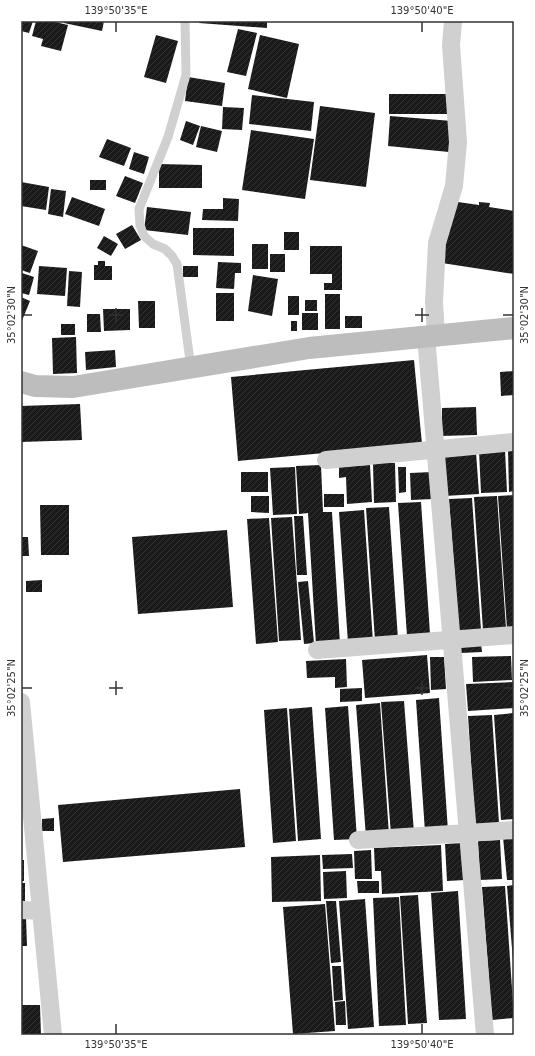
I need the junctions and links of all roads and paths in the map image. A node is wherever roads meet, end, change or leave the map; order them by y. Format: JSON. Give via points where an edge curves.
{"nodes":[{"id":1,"x":185,"y":21,"type":"edge"},
{"id":2,"x":453,"y":21,"type":"edge"},
{"id":3,"x":514,"y":328,"type":"edge"},
{"id":4,"x":431,"y":336,"type":"junction"},
{"id":5,"x":191,"y":368,"type":"junction"},
{"id":6,"x":21,"y":382,"type":"edge"},
{"id":7,"x":514,"y":442,"type":"edge"},
{"id":8,"x":435,"y":450,"type":"junction"},
{"id":9,"x":326,"y":460,"type":"dead end"},
{"id":10,"x":514,"y":635,"type":"edge"},
{"id":11,"x":452,"y":640,"type":"junction"},
{"id":12,"x":316,"y":650,"type":"dead end"},
{"id":13,"x":21,"y":702,"type":"edge"},
{"id":14,"x":24,"y":769,"type":"edge"},
{"id":15,"x":514,"y":830,"type":"edge"},
{"id":16,"x":468,"y":833,"type":"junction"},
{"id":17,"x":358,"y":840,"type":"dead end"},
{"id":18,"x":21,"y":910,"type":"edge"},
{"id":19,"x":41,"y":910,"type":"junction"},
{"id":20,"x":53,"y":1035,"type":"edge"},
{"id":21,"x":485,"y":1035,"type":"edge"}],
"edges":[{"from":1,"to":5,"type":"lane","via":[[186,75],[168,137],[139,209],[144,236],[152,244],[165,249],[177,264]]},
{"from":2,"to":4,"type":"street","via":[[451,45],[458,142],[454,186],[437,243]]},
{"from":3,"to":4,"type":"street"},
{"from":4,"to":5,"type":"street","via":[[310,348]]},
{"from":4,"to":8,"type":"street"},
{"from":5,"to":6,"type":"street","via":[[73,387],[36,386]]},
{"from":7,"to":8,"type":"street"},
{"from":8,"to":9,"type":"street"},
{"from":8,"to":11,"type":"street"},
{"from":10,"to":11,"type":"street"},
{"from":11,"to":12,"type":"street"},
{"from":11,"to":16,"type":"street"},
{"from":13,"to":14,"type":"street"},
{"from":14,"to":19,"type":"street"},
{"from":15,"to":16,"type":"street"},
{"from":16,"to":17,"type":"street"},
{"from":16,"to":21,"type":"street"},
{"from":18,"to":19,"type":"street"},
{"from":19,"to":20,"type":"street"}]}
